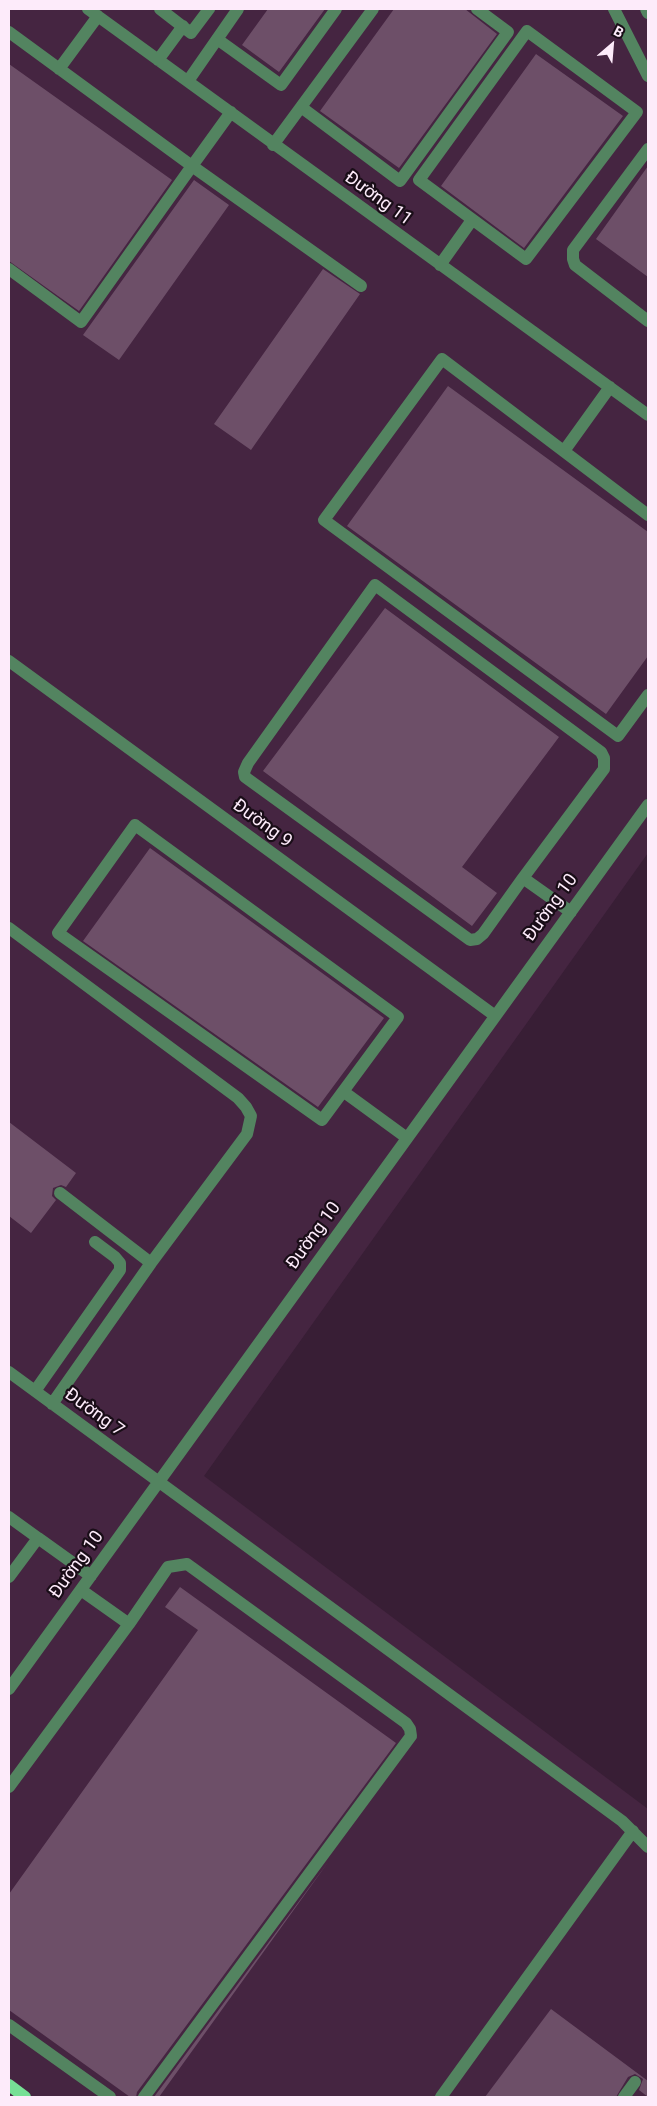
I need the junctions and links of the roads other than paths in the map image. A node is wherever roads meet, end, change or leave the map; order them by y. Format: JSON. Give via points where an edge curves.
{"nodes":[{"id":1,"x":160,"y":9,"type":"edge"},
{"id":2,"x":209,"y":9,"type":"edge"},
{"id":3,"x":238,"y":9,"type":"edge"},
{"id":4,"x":336,"y":9,"type":"edge"},
{"id":5,"x":373,"y":9,"type":"edge"},
{"id":6,"x":476,"y":9,"type":"edge"},
{"id":7,"x":614,"y":9,"type":"edge"},
{"id":8,"x":646,"y":9,"type":"edge"},
{"id":9,"x":93,"y":13,"type":"edge"},
{"id":10,"x":648,"y":13,"type":"edge"},
{"id":11,"x":183,"y":26,"type":"junction"},
{"id":12,"x":9,"y":32,"type":"edge"},
{"id":13,"x":217,"y":39,"type":"junction"},
{"id":14,"x":158,"y":60,"type":"junction"},
{"id":15,"x":59,"y":69,"type":"junction"},
{"id":16,"x":648,"y":76,"type":"edge"},
{"id":17,"x":188,"y":81,"type":"junction"},
{"id":18,"x":301,"y":107,"type":"junction"},
{"id":19,"x":231,"y":112,"type":"junction"},
{"id":20,"x":273,"y":145,"type":"junction"},
{"id":21,"x":648,"y":149,"type":"edge"},
{"id":22,"x":192,"y":166,"type":"junction"},
{"id":23,"x":472,"y":220,"type":"junction"},
{"id":24,"x":440,"y":264,"type":"junction"},
{"id":25,"x":9,"y":270,"type":"edge"},
{"id":26,"x":360,"y":286,"type":"dead end"},
{"id":27,"x":648,"y":322,"type":"edge"},
{"id":28,"x":610,"y":387,"type":"junction"},
{"id":29,"x":646,"y":409,"type":"edge"},
{"id":30,"x":564,"y":451,"type":"junction"},
{"id":31,"x":648,"y":515,"type":"edge"},
{"id":32,"x":9,"y":661,"type":"edge"},
{"id":33,"x":648,"y":695,"type":"edge"},
{"id":34,"x":648,"y":805,"type":"edge"},
{"id":35,"x":524,"y":878,"type":"junction"},
{"id":36,"x":571,"y":912,"type":"junction"},
{"id":37,"x":9,"y":928,"type":"edge"},
{"id":38,"x":494,"y":1015,"type":"junction"},
{"id":39,"x":344,"y":1092,"type":"junction"},
{"id":40,"x":406,"y":1138,"type":"junction"},
{"id":41,"x":60,"y":1193,"type":"dead end"},
{"id":42,"x":95,"y":1242,"type":"dead end"},
{"id":43,"x":151,"y":1262,"type":"junction"},
{"id":44,"x":9,"y":1372,"type":"edge"},
{"id":45,"x":35,"y":1391,"type":"junction"},
{"id":46,"x":52,"y":1404,"type":"junction"},
{"id":47,"x":159,"y":1482,"type":"junction"},
{"id":48,"x":9,"y":1517,"type":"edge"},
{"id":49,"x":38,"y":1538,"type":"junction"},
{"id":50,"x":91,"y":1576,"type":"junction"},
{"id":51,"x":9,"y":1577,"type":"edge"},
{"id":52,"x":81,"y":1590,"type":"junction"},
{"id":53,"x":129,"y":1624,"type":"junction"},
{"id":54,"x":9,"y":1689,"type":"edge"},
{"id":55,"x":9,"y":1787,"type":"edge"},
{"id":56,"x":633,"y":1831,"type":"junction"},
{"id":57,"x":648,"y":1847,"type":"edge"},
{"id":58,"x":9,"y":2025,"type":"edge"},
{"id":59,"x":635,"y":2082,"type":"dead end"},
{"id":60,"x":9,"y":2086,"type":"edge"},
{"id":61,"x":25,"y":2097,"type":"edge"},
{"id":62,"x":110,"y":2097,"type":"edge"},
{"id":63,"x":144,"y":2097,"type":"edge"},
{"id":64,"x":441,"y":2097,"type":"edge"},
{"id":65,"x":624,"y":2097,"type":"edge"}],
"edges":[{"from":1,"to":11,"type":"street"},
{"from":2,"to":11,"type":"street","via":[[191,33]]},
{"from":3,"to":13,"type":"street"},
{"from":4,"to":13,"type":"street","via":[[282,85]]},
{"from":5,"to":18,"type":"street"},
{"from":6,"to":18,"type":"street","via":[[508,32],[400,181]]},
{"from":7,"to":16,"type":"street"},
{"from":8,"to":10,"type":"street"},
{"from":9,"to":14,"type":"street","name":"Đường 11"},
{"from":9,"to":15,"type":"street"},
{"from":11,"to":14,"type":"street"},
{"from":12,"to":15,"type":"street"},
{"from":13,"to":17,"type":"street"},
{"from":14,"to":17,"type":"street","name":"Đường 11"},
{"from":15,"to":22,"type":"street"},
{"from":17,"to":19,"type":"street","name":"Đường 11"},
{"from":18,"to":20,"type":"street"},
{"from":19,"to":20,"type":"street","name":"Đường 11"},
{"from":19,"to":22,"type":"street"},
{"from":20,"to":24,"type":"street","name":"Đường 11"},
{"from":21,"to":27,"type":"street","via":[[574,250],[573,259],[575,265]]},
{"from":22,"to":25,"type":"street","via":[[81,322]]},
{"from":22,"to":26,"type":"street"},
{"from":23,"to":23,"type":"street","via":[[419,180],[527,32],[637,112],[526,259]]},
{"from":23,"to":24,"type":"street"},
{"from":24,"to":28,"type":"street","name":"Đường 11"},
{"from":28,"to":29,"type":"street","name":"Đường 11"},
{"from":28,"to":30,"type":"street"},
{"from":30,"to":31,"type":"street"},
{"from":30,"to":33,"type":"street","via":[[442,359],[324,520],[618,736]]},
{"from":32,"to":38,"type":"street","name":"Đường 9"},
{"from":34,"to":36,"type":"street","name":"Đường 10"},
{"from":35,"to":35,"type":"street","via":[[483,934],[470,940],[245,777],[248,763],[375,585],[601,752],[604,769]]},
{"from":35,"to":36,"type":"street"},
{"from":36,"to":38,"type":"street","name":"Đường 10"},
{"from":37,"to":43,"type":"street","via":[[238,1098],[251,1116],[247,1134]]},
{"from":38,"to":40,"type":"street","name":"Đường 10"},
{"from":39,"to":39,"type":"street","via":[[398,1017],[135,825],[58,933],[322,1120]]},
{"from":39,"to":40,"type":"street"},
{"from":40,"to":47,"type":"street","name":"Đường 10"},
{"from":41,"to":43,"type":"street"},
{"from":42,"to":45,"type":"street","via":[[120,1262],[120,1270]]},
{"from":43,"to":46,"type":"street"},
{"from":44,"to":45,"type":"street","name":"Đường 7"},
{"from":45,"to":46,"type":"street","name":"Đường 7"},
{"from":46,"to":47,"type":"street","name":"Đường 7"},
{"from":47,"to":50,"type":"street","name":"Đường 10"},
{"from":47,"to":56,"type":"street","name":"Đường 7"},
{"from":48,"to":49,"type":"street"},
{"from":49,"to":50,"type":"street"},
{"from":49,"to":51,"type":"street"},
{"from":50,"to":52,"type":"street","name":"Đường 10"},
{"from":52,"to":53,"type":"street"},
{"from":52,"to":54,"type":"street","name":"Đường 10"},
{"from":53,"to":55,"type":"street"},
{"from":53,"to":63,"type":"street","via":[[168,1567],[187,1564],[406,1723],[411,1736]]},
{"from":56,"to":57,"type":"street","name":"Đường 7"},
{"from":56,"to":64,"type":"street"},
{"from":58,"to":62,"type":"street"},
{"from":59,"to":65,"type":"street"},
{"from":60,"to":61,"type":"main road"}]}
